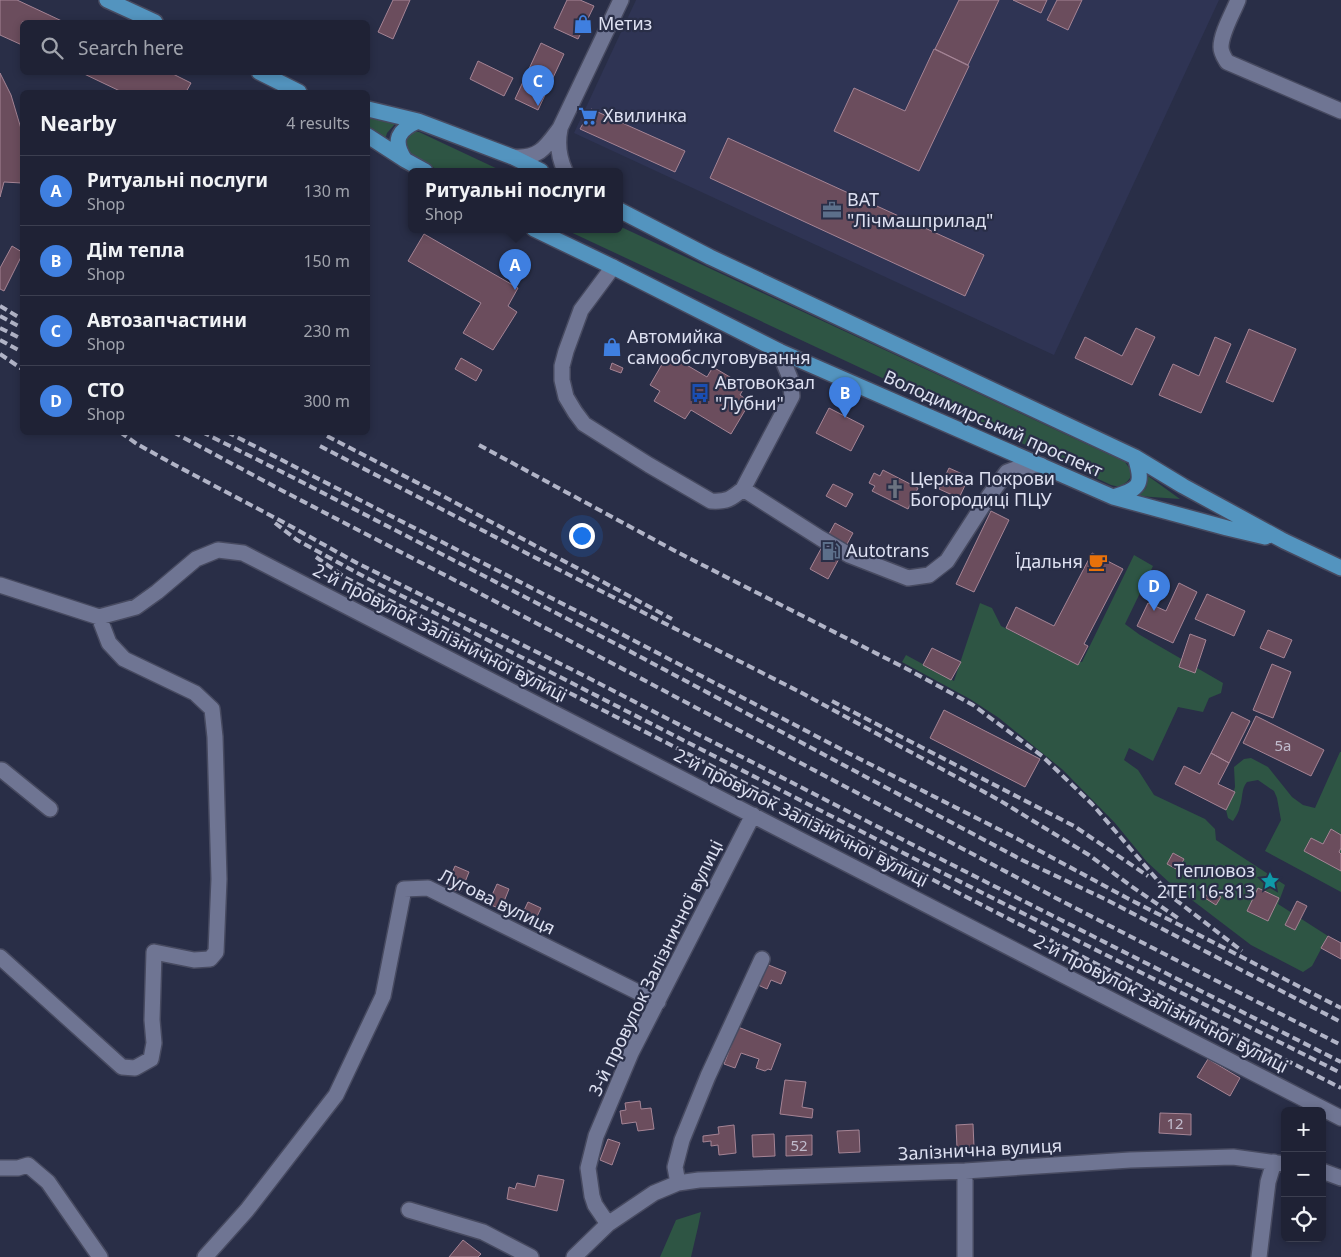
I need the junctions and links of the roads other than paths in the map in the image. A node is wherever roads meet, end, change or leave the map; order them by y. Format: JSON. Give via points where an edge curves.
{"nodes":[{"id":1,"x":107,"y":0,"type":"edge"},
{"id":2,"x":620,"y":0,"type":"edge"},
{"id":3,"x":1238,"y":0,"type":"edge"},
{"id":4,"x":151,"y":20,"type":"edge"},
{"id":5,"x":265,"y":75,"type":"edge"},
{"id":6,"x":296,"y":90,"type":"edge"},
{"id":7,"x":370,"y":109,"type":"edge"},
{"id":8,"x":1341,"y":111,"type":"edge"},
{"id":9,"x":418,"y":121,"type":"junction"},
{"id":10,"x":560,"y":128,"type":"junction"},
{"id":11,"x":370,"y":137,"type":"edge"},
{"id":12,"x":544,"y":148,"type":"junction"},
{"id":13,"x":513,"y":157,"type":"junction"},
{"id":14,"x":405,"y":160,"type":"junction"},
{"id":15,"x":563,"y":164,"type":"edge"},
{"id":16,"x":420,"y":168,"type":"edge"},
{"id":17,"x":535,"y":168,"type":"edge"},
{"id":18,"x":623,"y":212,"type":"edge"},
{"id":19,"x":542,"y":233,"type":"edge"},
{"id":20,"x":613,"y":267,"type":"junction"},
{"id":21,"x":778,"y":351,"type":"junction"},
{"id":22,"x":1135,"y":457,"type":"junction"},
{"id":23,"x":1041,"y":465,"type":"junction"},
{"id":24,"x":743,"y":489,"type":"junction"},
{"id":25,"x":1113,"y":497,"type":"junction"},
{"id":26,"x":1284,"y":541,"type":"junction"},
{"id":27,"x":1341,"y":568,"type":"edge"},
{"id":28,"x":0,"y":585,"type":"edge"},
{"id":29,"x":99,"y":617,"type":"junction"},
{"id":30,"x":0,"y":770,"type":"edge"},
{"id":31,"x":50,"y":809,"type":"dead end"},
{"id":32,"x":753,"y":815,"type":"junction"},
{"id":33,"x":0,"y":957,"type":"edge"},
{"id":34,"x":762,"y":959,"type":"dead end"},
{"id":35,"x":658,"y":1002,"type":"junction"},
{"id":36,"x":1341,"y":1118,"type":"edge"},
{"id":37,"x":1279,"y":1163,"type":"edge"},
{"id":38,"x":0,"y":1168,"type":"edge"},
{"id":39,"x":965,"y":1171,"type":"junction"},
{"id":40,"x":1326,"y":1172,"type":"edge"},
{"id":41,"x":1341,"y":1178,"type":"edge"},
{"id":42,"x":678,"y":1183,"type":"junction"},
{"id":43,"x":409,"y":1210,"type":"dead end"},
{"id":44,"x":608,"y":1224,"type":"junction"},
{"id":45,"x":100,"y":1257,"type":"edge"},
{"id":46,"x":205,"y":1257,"type":"edge"},
{"id":47,"x":531,"y":1257,"type":"edge"},
{"id":48,"x":574,"y":1257,"type":"edge"},
{"id":49,"x":965,"y":1257,"type":"edge"},
{"id":50,"x":1259,"y":1257,"type":"edge"}],
"edges":[{"from":1,"to":4,"type":"main road"},
{"from":2,"to":10,"type":"street"},
{"from":3,"to":8,"type":"street","via":[[1221,41],[1227,62]]},
{"from":5,"to":6,"type":"main road"},
{"from":7,"to":9,"type":"main road"},
{"from":9,"to":13,"type":"main road"},
{"from":9,"to":14,"type":"main road","via":[[400,133],[400,153]]},
{"from":10,"to":12,"type":"street"},
{"from":10,"to":15,"type":"street","via":[[558,138]]},
{"from":11,"to":14,"type":"main road"},
{"from":12,"to":13,"type":"street","via":[[536,155]]},
{"from":12,"to":15,"type":"street"},
{"from":13,"to":17,"type":"main road"},
{"from":14,"to":16,"type":"main road"},
{"from":18,"to":22,"type":"main road","name":"Володимирський проспект","via":[[710,257]]},
{"from":19,"to":20,"type":"main road","name":"Володимирський проспект"},
{"from":20,"to":21,"type":"main road","name":"Володимирський проспект"},
{"from":20,"to":24,"type":"street","via":[[581,310],[566,351],[562,380],[566,397],[584,424],[711,500],[722,502],[731,499]]},
{"from":21,"to":23,"type":"main road","name":"Володимирський проспект"},
{"from":21,"to":24,"type":"street","via":[[790,378],[792,396]]},
{"from":22,"to":25,"type":"main road","name":"Володимирський проспект","via":[[1140,480],[1130,492]]},
{"from":22,"to":26,"type":"main road","name":"Володимирський проспект"},
{"from":23,"to":24,"type":"street","via":[[1007,472],[948,561],[929,575],[908,578],[849,555]]},
{"from":23,"to":25,"type":"main road","name":"Володимирський проспект"},
{"from":25,"to":26,"type":"main road","name":"Володимирський проспект"},
{"from":26,"to":27,"type":"main road","name":"Володимирський проспект"},
{"from":28,"to":29,"type":"street"},
{"from":29,"to":32,"type":"street","name":"2-й провулок Залізничної вулиці","via":[[136,607],[196,559],[218,550],[243,553]]},
{"from":29,"to":33,"type":"street","via":[[109,642],[124,659],[195,693],[212,709],[219,879],[216,952],[210,959],[194,960],[154,952],[154,1043],[151,1058],[135,1068],[122,1067]]},
{"from":30,"to":31,"type":"street"},
{"from":32,"to":35,"type":"street","name":"3-й провулок Залізничної вулиці"},
{"from":32,"to":36,"type":"street","name":"2-й провулок Залізничної вулиці"},
{"from":34,"to":42,"type":"street","via":[[682,1140],[675,1167]]},
{"from":35,"to":44,"type":"street","name":"3-й провулок Залізничної вулиці","via":[[631,1053],[596,1136],[588,1168],[595,1205]]},
{"from":35,"to":46,"type":"street","name":"Лугова вулиця","via":[[428,888],[404,890],[383,996],[336,1095],[247,1210]]},
{"from":37,"to":39,"type":"street","name":"Залізнична вулиця","via":[[1234,1157]]},
{"from":37,"to":50,"type":"street","via":[[1268,1182]]},
{"from":38,"to":45,"type":"street","via":[[28,1165],[48,1182]]},
{"from":39,"to":42,"type":"street","name":"Залізнична вулиця"},
{"from":39,"to":49,"type":"street"},
{"from":40,"to":41,"type":"street"},
{"from":42,"to":44,"type":"street","name":"Залізнична вулиця","via":[[654,1193]]},
{"from":43,"to":47,"type":"street","via":[[483,1232]]},
{"from":44,"to":48,"type":"street","name":"Залізнична вулиця"}]}
